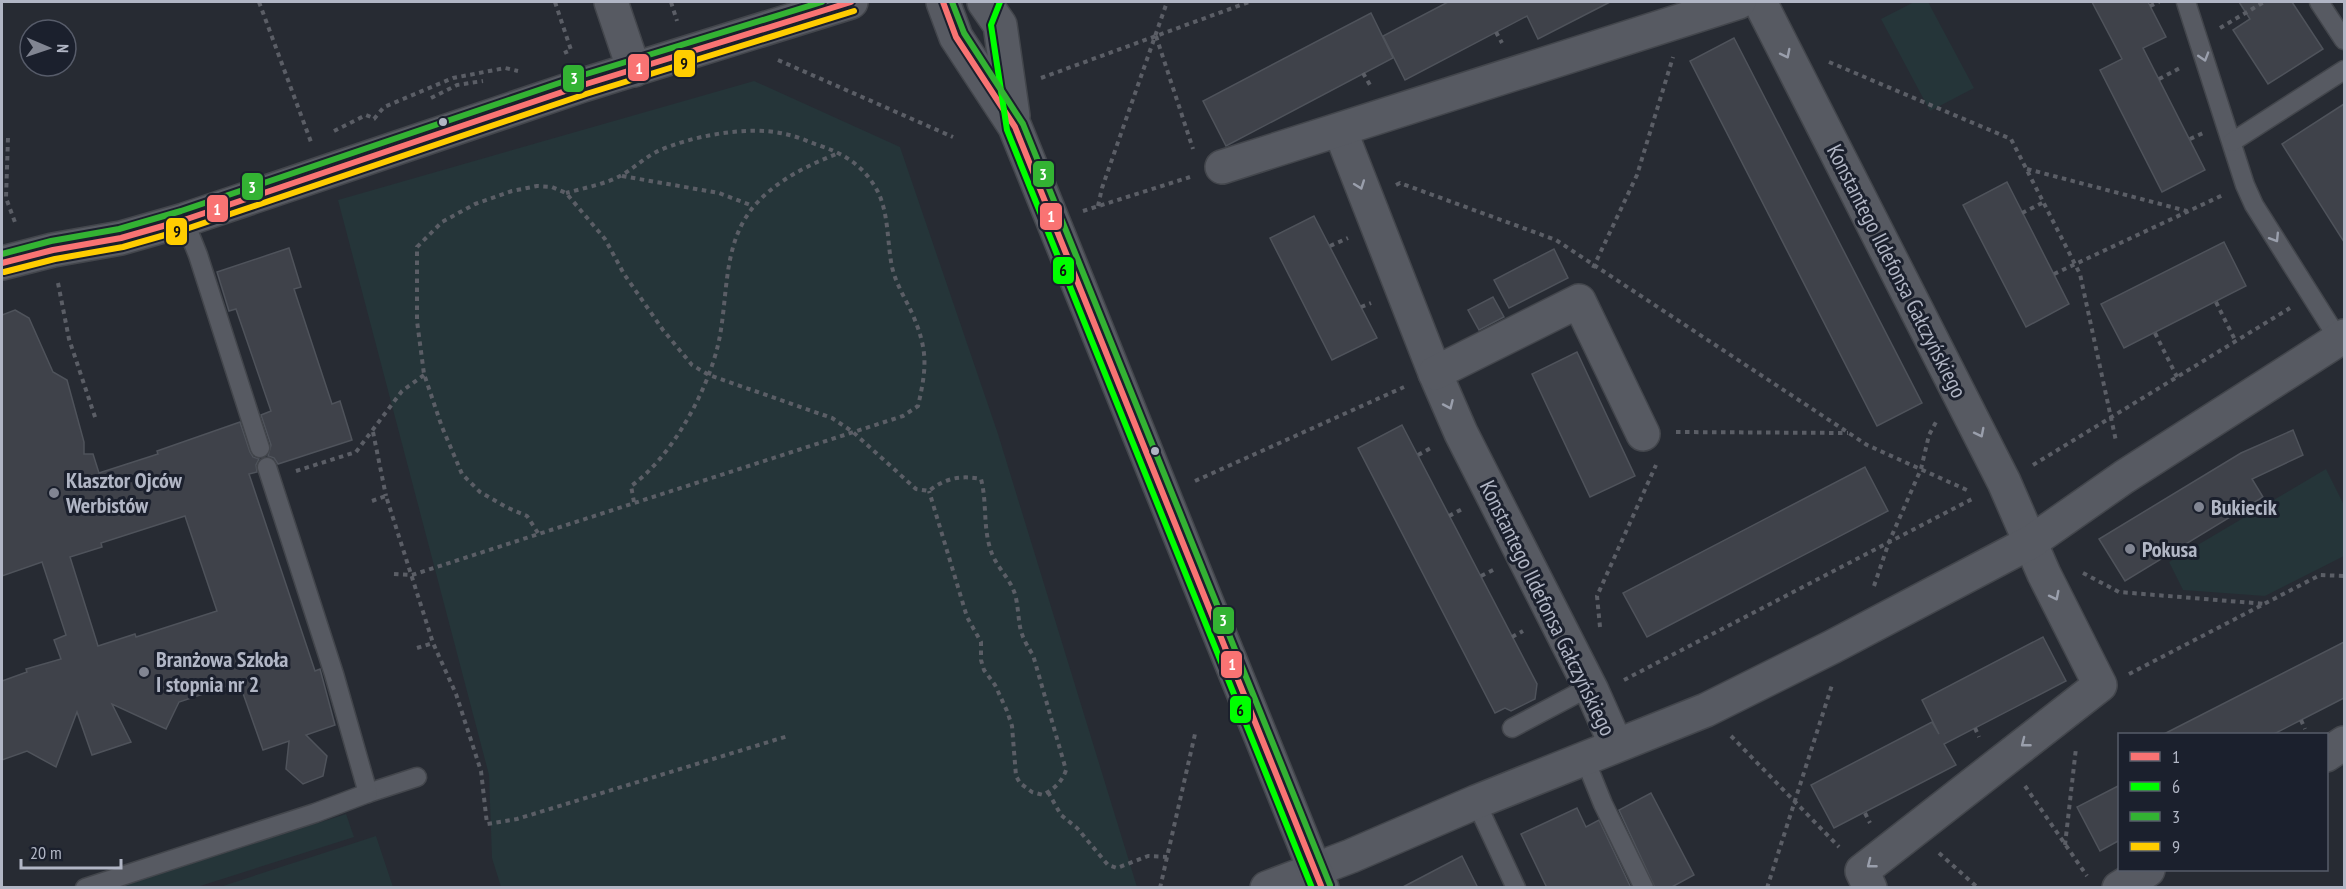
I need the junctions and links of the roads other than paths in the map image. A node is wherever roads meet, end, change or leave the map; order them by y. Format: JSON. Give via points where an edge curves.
{"nodes":[{"id":1,"x":611,"y":2,"type":"edge"},
{"id":2,"x":851,"y":2,"type":"edge"},
{"id":3,"x":943,"y":2,"type":"edge"},
{"id":4,"x":1760,"y":2,"type":"edge"},
{"id":5,"x":2186,"y":2,"type":"edge"},
{"id":6,"x":2319,"y":2,"type":"edge"},
{"id":7,"x":1724,"y":4,"type":"edge"},
{"id":8,"x":998,"y":9,"type":"edge"},
{"id":9,"x":2344,"y":40,"type":"edge"},
{"id":10,"x":634,"y":70,"type":"junction"},
{"id":11,"x":2344,"y":70,"type":"edge"},
{"id":12,"x":1015,"y":127,"type":"junction"},
{"id":13,"x":1340,"y":130,"type":"junction"},
{"id":14,"x":2232,"y":142,"type":"junction"},
{"id":15,"x":1212,"y":170,"type":"road end"},
{"id":16,"x":184,"y":220,"type":"junction"},
{"id":17,"x":2,"y":263,"type":"edge"},
{"id":18,"x":2342,"y":338,"type":"edge"},
{"id":19,"x":1435,"y":373,"type":"junction"},
{"id":20,"x":1643,"y":435,"type":"road end"},
{"id":21,"x":260,"y":448,"type":"dead end"},
{"id":22,"x":268,"y":473,"type":"road end"},
{"id":23,"x":2031,"y":542,"type":"junction"},
{"id":24,"x":1592,"y":691,"type":"junction"},
{"id":25,"x":1512,"y":728,"type":"dead end"},
{"id":26,"x":2344,"y":743,"type":"edge"},
{"id":27,"x":1616,"y":745,"type":"junction"},
{"id":28,"x":2328,"y":754,"type":"edge"},
{"id":29,"x":1584,"y":758,"type":"junction"},
{"id":30,"x":417,"y":777,"type":"dead end"},
{"id":31,"x":368,"y":793,"type":"junction"},
{"id":32,"x":1476,"y":802,"type":"junction"},
{"id":33,"x":2145,"y":871,"type":"edge"},
{"id":34,"x":1319,"y":878,"type":"edge"},
{"id":35,"x":1866,"y":879,"type":"edge"},
{"id":36,"x":2105,"y":886,"type":"edge"},
{"id":37,"x":85,"y":888,"type":"edge"},
{"id":38,"x":1267,"y":888,"type":"edge"},
{"id":39,"x":1516,"y":888,"type":"edge"},
{"id":40,"x":1644,"y":888,"type":"edge"}],
"edges":[{"from":1,"to":10,"type":"street"},
{"from":2,"to":10,"type":"street"},
{"from":3,"to":12,"type":"street","via":[[956,37]]},
{"from":4,"to":23,"type":"street","name":"Konstantego Ildefonsa Gałczyńskiego","one_way":true},
{"from":5,"to":14,"type":"lane","one_way":true},
{"from":6,"to":9,"type":"lane"},
{"from":7,"to":13,"type":"street"},
{"from":8,"to":12,"type":"street"},
{"from":10,"to":16,"type":"street"},
{"from":11,"to":14,"type":"lane"},
{"from":12,"to":34,"type":"street"},
{"from":13,"to":15,"type":"street"},
{"from":13,"to":19,"type":"street","name":"Konstantego Ildefonsa Gałczyńskiego","one_way":true},
{"from":14,"to":18,"type":"lane","one_way":true,"via":[[2254,205]]},
{"from":16,"to":17,"type":"street","via":[[121,238]]},
{"from":16,"to":21,"type":"lane"},
{"from":18,"to":23,"type":"street","name":"Konstantego Ildefonsa Gałczyńskiego","via":[[2124,477]]},
{"from":19,"to":20,"type":"street","via":[[1580,301]]},
{"from":19,"to":24,"type":"street","name":"Konstantego Ildefonsa Gałczyńskiego","one_way":true,"via":[[1491,494]]},
{"from":22,"to":31,"type":"lane","via":[[334,674]]},
{"from":23,"to":27,"type":"street","name":"Konstantego Ildefonsa Gałczyńskiego","via":[[1706,710]]},
{"from":23,"to":35,"type":"street","one_way":true,"via":[[2090,692],[1913,830]]},
{"from":24,"to":25,"type":"lane","via":[[1580,692]]},
{"from":24,"to":27,"type":"street","name":"Konstantego Ildefonsa Gałczyńskiego"},
{"from":26,"to":28,"type":"street"},
{"from":27,"to":29,"type":"street","name":"Konstantego Ildefonsa Gałczyńskiego"},
{"from":29,"to":32,"type":"street","name":"Konstantego Ildefonsa Gałczyńskiego"},
{"from":29,"to":40,"type":"lane"},
{"from":30,"to":31,"type":"lane"},
{"from":31,"to":37,"type":"lane"},
{"from":32,"to":34,"type":"street","name":"Konstantego Ildefonsa Gałczyńskiego"},
{"from":32,"to":39,"type":"lane"},
{"from":33,"to":36,"type":"street"},
{"from":34,"to":38,"type":"street","name":"Konstantego Ildefonsa Gałczyńskiego"}]}
